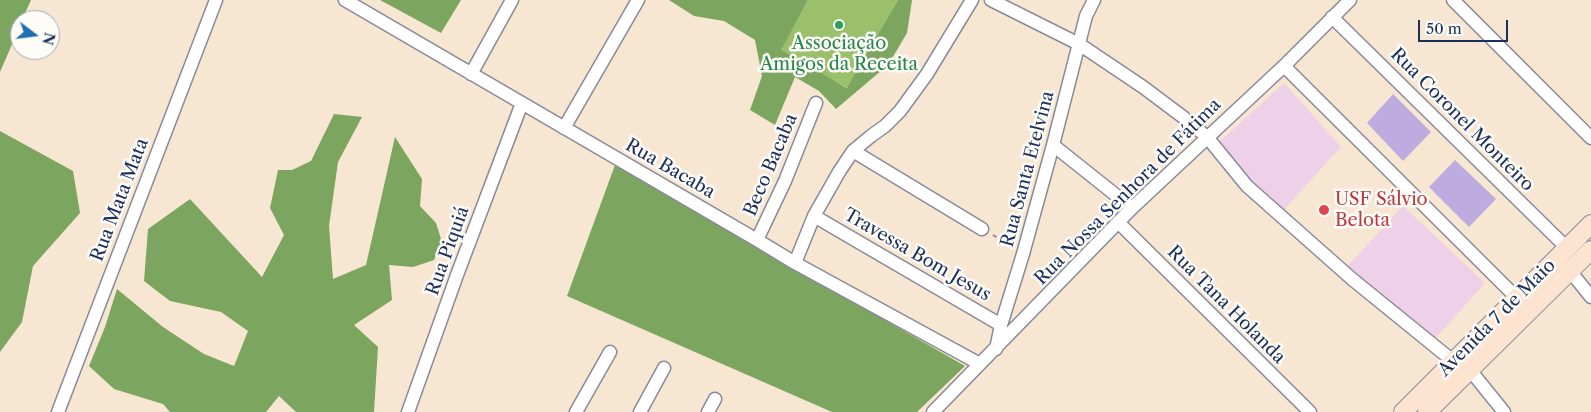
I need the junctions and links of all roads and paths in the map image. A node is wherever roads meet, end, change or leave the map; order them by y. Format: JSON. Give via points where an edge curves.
{"nodes":[{"id":1,"x":216,"y":0,"type":"edge"},
{"id":2,"x":345,"y":0,"type":"edge"},
{"id":3,"x":512,"y":0,"type":"edge"},
{"id":4,"x":638,"y":0,"type":"edge"},
{"id":5,"x":972,"y":0,"type":"edge"},
{"id":6,"x":991,"y":0,"type":"edge"},
{"id":7,"x":1094,"y":0,"type":"edge"},
{"id":8,"x":1350,"y":0,"type":"edge"},
{"id":9,"x":1453,"y":0,"type":"edge"},
{"id":10,"x":1332,"y":17,"type":"junction"},
{"id":11,"x":1079,"y":44,"type":"junction"},
{"id":12,"x":1284,"y":66,"type":"junction"},
{"id":13,"x":471,"y":74,"type":"junction"},
{"id":14,"x":522,"y":103,"type":"junction"},
{"id":15,"x":816,"y":103,"type":"dead end"},
{"id":16,"x":564,"y":128,"type":"junction"},
{"id":17,"x":1207,"y":137,"type":"junction"},
{"id":18,"x":1591,"y":138,"type":"edge"},
{"id":19,"x":1053,"y":145,"type":"junction"},
{"id":20,"x":853,"y":151,"type":"junction"},
{"id":21,"x":1132,"y":208,"type":"junction"},
{"id":22,"x":814,"y":216,"type":"junction"},
{"id":23,"x":1118,"y":222,"type":"junction"},
{"id":24,"x":1591,"y":224,"type":"edge"},
{"id":25,"x":982,"y":229,"type":"joint"},
{"id":26,"x":758,"y":240,"type":"junction"},
{"id":27,"x":1566,"y":248,"type":"junction"},
{"id":28,"x":1591,"y":250,"type":"edge"},
{"id":29,"x":1023,"y":254,"type":"junction"},
{"id":30,"x":795,"y":263,"type":"junction"},
{"id":31,"x":1570,"y":271,"type":"junction"},
{"id":32,"x":1591,"y":297,"type":"edge"},
{"id":33,"x":1523,"y":305,"type":"junction"},
{"id":34,"x":1002,"y":325,"type":"junction"},
{"id":35,"x":996,"y":349,"type":"junction"},
{"id":36,"x":610,"y":352,"type":"dead end"},
{"id":37,"x":1454,"y":362,"type":"junction"},
{"id":38,"x":980,"y":364,"type":"junction"},
{"id":39,"x":664,"y":368,"type":"dead end"},
{"id":40,"x":1470,"y":370,"type":"junction"},
{"id":41,"x":715,"y":399,"type":"dead end"},
{"id":42,"x":58,"y":412,"type":"edge"},
{"id":43,"x":408,"y":412,"type":"edge"},
{"id":44,"x":576,"y":412,"type":"edge"},
{"id":45,"x":640,"y":412,"type":"edge"},
{"id":46,"x":708,"y":412,"type":"edge"},
{"id":47,"x":933,"y":412,"type":"edge"},
{"id":48,"x":1310,"y":412,"type":"edge"},
{"id":49,"x":1403,"y":412,"type":"edge"},
{"id":50,"x":1427,"y":412,"type":"edge"},
{"id":51,"x":1504,"y":412,"type":"edge"}],
"edges":[{"from":1,"to":42,"type":"street","name":"Rua Mata Mata"},
{"from":2,"to":13,"type":"street","name":"Rua Bacaba"},
{"from":3,"to":13,"type":"street"},
{"from":4,"to":16,"type":"street"},
{"from":5,"to":20,"type":"street","via":[[927,74],[900,111]]},
{"from":6,"to":11,"type":"street"},
{"from":7,"to":11,"type":"street","name":"Rua Santa Etelvina"},
{"from":8,"to":10,"type":"street","name":"Rua Nossa Senhora de Fátima"},
{"from":9,"to":18,"type":"street"},
{"from":10,"to":12,"type":"street","name":"Rua Nossa Senhora de Fátima"},
{"from":10,"to":27,"type":"street","name":"Rua Coronel Monteiro"},
{"from":11,"to":17,"type":"street","via":[[1143,87]]},
{"from":11,"to":19,"type":"street","name":"Rua Santa Etelvina"},
{"from":12,"to":17,"type":"street","name":"Rua Nossa Senhora de Fátima"},
{"from":12,"to":33,"type":"street"},
{"from":13,"to":14,"type":"street","name":"Rua Bacaba"},
{"from":14,"to":16,"type":"street","name":"Rua Bacaba"},
{"from":14,"to":43,"type":"street","name":"Rua Piquiá"},
{"from":15,"to":26,"type":"street","name":"Beco Bacaba"},
{"from":16,"to":26,"type":"street","name":"Rua Bacaba"},
{"from":17,"to":21,"type":"street","name":"Rua Nossa Senhora de Fátima"},
{"from":17,"to":37,"type":"street","via":[[1246,186],[1352,279]]},
{"from":19,"to":21,"type":"street"},
{"from":19,"to":29,"type":"street","name":"Rua Santa Etelvina"},
{"from":20,"to":22,"type":"street"},
{"from":20,"to":25,"type":"street"},
{"from":21,"to":23,"type":"street","name":"Rua Nossa Senhora de Fátima"},
{"from":22,"to":30,"type":"street"},
{"from":22,"to":34,"type":"street","name":"Travessa Bom Jesus"},
{"from":23,"to":35,"type":"street","name":"Rua Nossa Senhora de Fátima"},
{"from":23,"to":48,"type":"street","name":"Rua Tana Holanda"},
{"from":24,"to":27,"type":"main road","name":"Avenida 7 de Maio"},
{"from":25,"to":29,"type":"path"},
{"from":26,"to":30,"type":"street","name":"Rua Bacaba"},
{"from":27,"to":33,"type":"main road","name":"Avenida 7 de Maio"},
{"from":28,"to":31,"type":"main road","name":"Avenida 7 de Maio"},
{"from":29,"to":34,"type":"street","name":"Rua Santa Etelvina"},
{"from":30,"to":38,"type":"street","name":"Rua Bacaba"},
{"from":31,"to":32,"type":"street"},
{"from":31,"to":33,"type":"main road","name":"Avenida 7 de Maio"},
{"from":33,"to":37,"type":"main road","name":"Avenida 7 de Maio"},
{"from":33,"to":40,"type":"main road","name":"Avenida 7 de Maio"},
{"from":34,"to":35,"type":"street","name":"Rua Santa Etelvina"},
{"from":35,"to":38,"type":"street","name":"Rua Nossa Senhora de Fátima"},
{"from":36,"to":44,"type":"street"},
{"from":37,"to":49,"type":"main road","name":"Avenida 7 de Maio"},
{"from":38,"to":47,"type":"street","name":"Rua Nossa Senhora de Fátima"},
{"from":39,"to":45,"type":"street"},
{"from":40,"to":50,"type":"main road","name":"Avenida 7 de Maio"},
{"from":40,"to":51,"type":"street"},
{"from":41,"to":46,"type":"street"}]}
